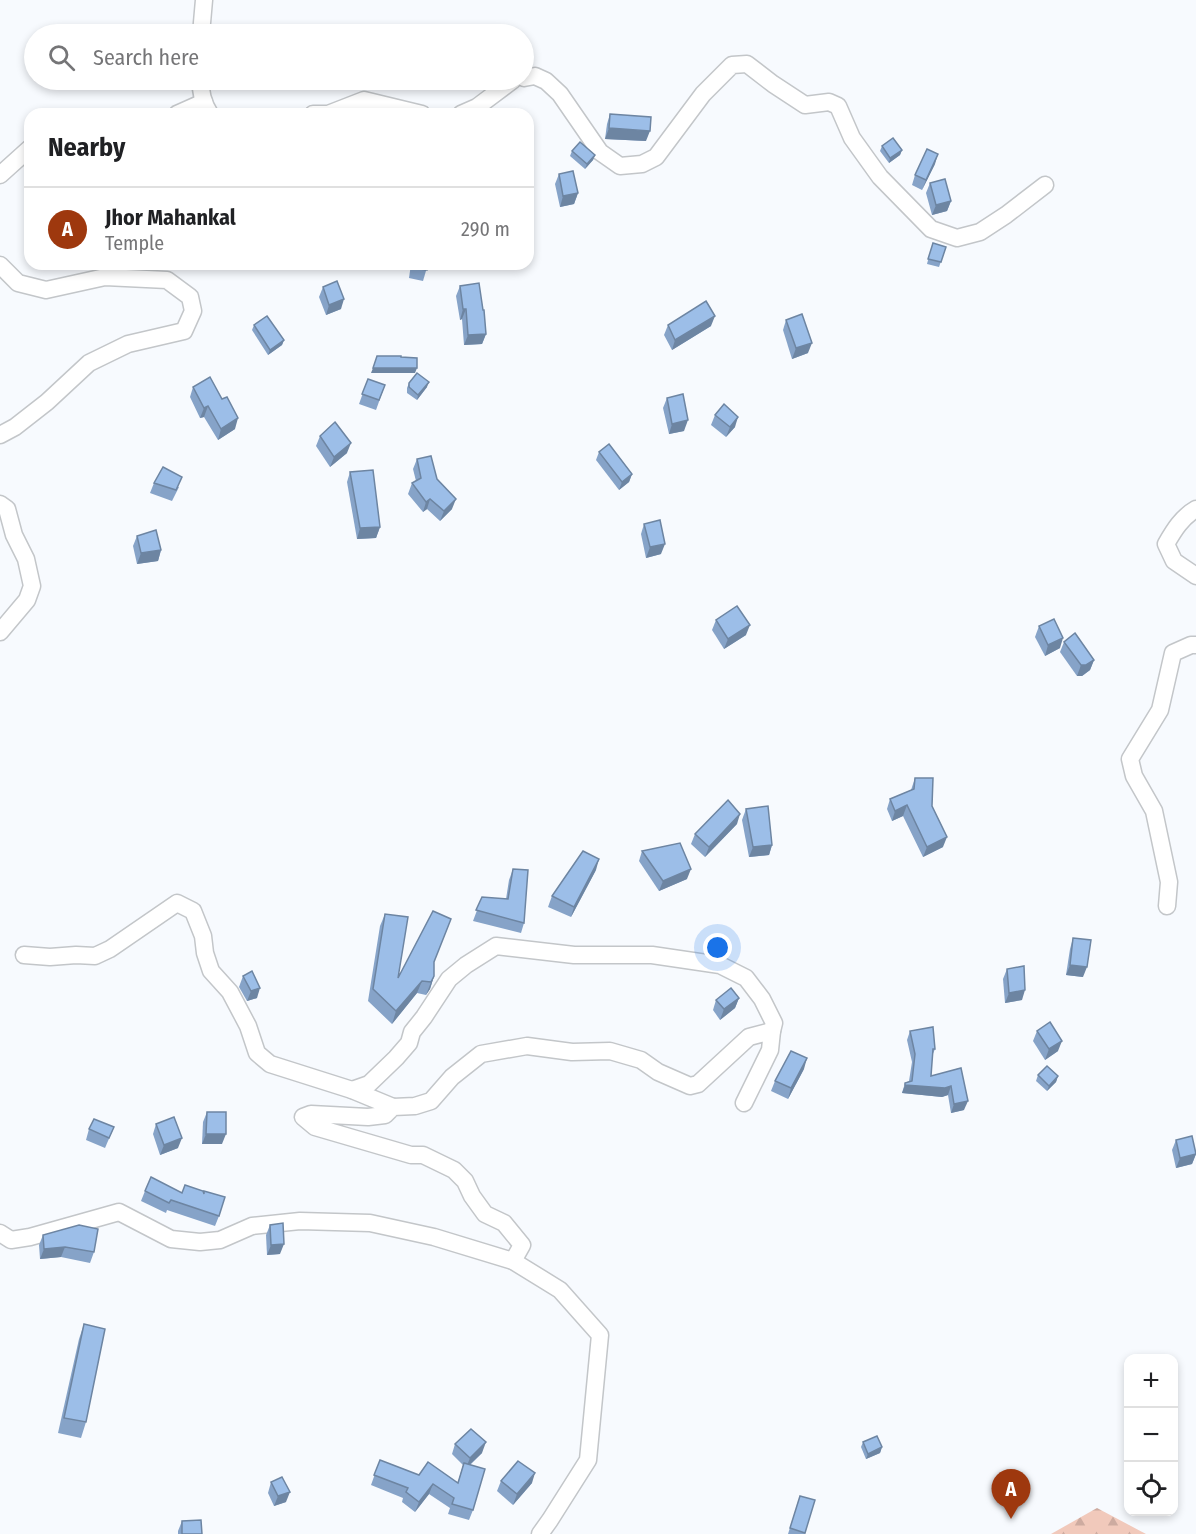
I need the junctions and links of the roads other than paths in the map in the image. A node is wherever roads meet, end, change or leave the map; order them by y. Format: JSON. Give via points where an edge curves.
{"nodes":[{"id":1,"x":204,"y":0,"type":"edge"},
{"id":2,"x":202,"y":24,"type":"edge"},
{"id":3,"x":534,"y":76,"type":"edge"},
{"id":4,"x":200,"y":90,"type":"edge"},
{"id":5,"x":500,"y":90,"type":"edge"},
{"id":6,"x":207,"y":108,"type":"edge"},
{"id":7,"x":343,"y":108,"type":"edge"},
{"id":8,"x":397,"y":108,"type":"edge"},
{"id":9,"x":475,"y":108,"type":"edge"},
{"id":10,"x":24,"y":153,"type":"edge"},
{"id":11,"x":0,"y":175,"type":"edge"},
{"id":12,"x":1046,"y":185,"type":"dead end"},
{"id":13,"x":0,"y":265,"type":"edge"},
{"id":14,"x":0,"y":435,"type":"edge"},
{"id":15,"x":0,"y":504,"type":"edge"},
{"id":16,"x":1196,"y":509,"type":"edge"},
{"id":17,"x":1196,"y":576,"type":"edge"},
{"id":18,"x":0,"y":632,"type":"edge"},
{"id":19,"x":1196,"y":645,"type":"edge"},
{"id":20,"x":1167,"y":906,"type":"dead end"},
{"id":21,"x":24,"y":955,"type":"dead end"},
{"id":22,"x":772,"y":1031,"type":"junction"},
{"id":23,"x":352,"y":1090,"type":"junction"},
{"id":24,"x":744,"y":1102,"type":"dead end"},
{"id":25,"x":393,"y":1107,"type":"junction"},
{"id":26,"x":0,"y":1233,"type":"edge"},
{"id":27,"x":513,"y":1261,"type":"junction"},
{"id":28,"x":540,"y":1534,"type":"edge"}],
"edges":[{"from":1,"to":2,"type":"street"},
{"from":3,"to":12,"type":"street","via":[[560,94],[600,152],[620,166],[642,164],[656,157],[703,94],[732,65],[747,64],[805,105],[829,102],[838,106],[852,138],[880,177],[931,229],[957,238],[980,232]]},
{"from":4,"to":6,"type":"street"},
{"from":5,"to":9,"type":"street"},
{"from":7,"to":8,"type":"street","via":[[364,100]]},
{"from":10,"to":11,"type":"street"},
{"from":13,"to":14,"type":"street","via":[[18,282],[46,290],[105,277],[167,280],[190,297],[193,311],[184,331],[128,344],[89,363],[47,402]]},
{"from":15,"to":18,"type":"street","via":[[7,509],[32,586],[27,600]]},
{"from":16,"to":17,"type":"street","via":[[1174,529],[1166,544],[1174,561]]},
{"from":19,"to":20,"type":"street","via":[[1173,653],[1160,710],[1130,759],[1134,776],[1154,811],[1169,882]]},
{"from":21,"to":23,"type":"street","via":[[95,956],[177,903],[193,911],[211,971],[230,992],[257,1053],[270,1064]]},
{"from":22,"to":23,"type":"street","via":[[774,1023],[746,978],[720,965],[651,955],[574,955],[496,946],[449,979],[403,1051],[369,1084]]},
{"from":22,"to":24,"type":"street","via":[[770,1050]]},
{"from":22,"to":25,"type":"street","via":[[749,1037],[698,1084],[690,1086],[619,1053],[527,1046],[481,1054],[452,1077],[431,1101]]},
{"from":23,"to":25,"type":"street"},
{"from":25,"to":27,"type":"street","via":[[385,1115],[368,1117],[303,1117],[315,1127],[411,1155],[423,1155],[454,1170],[486,1214],[504,1223],[522,1245]]},
{"from":26,"to":27,"type":"street","via":[[11,1240],[30,1237],[119,1212],[171,1239],[200,1242],[220,1240],[252,1226],[300,1221],[370,1223]]},
{"from":27,"to":28,"type":"street","via":[[560,1290],[600,1335],[588,1460]]}]}
